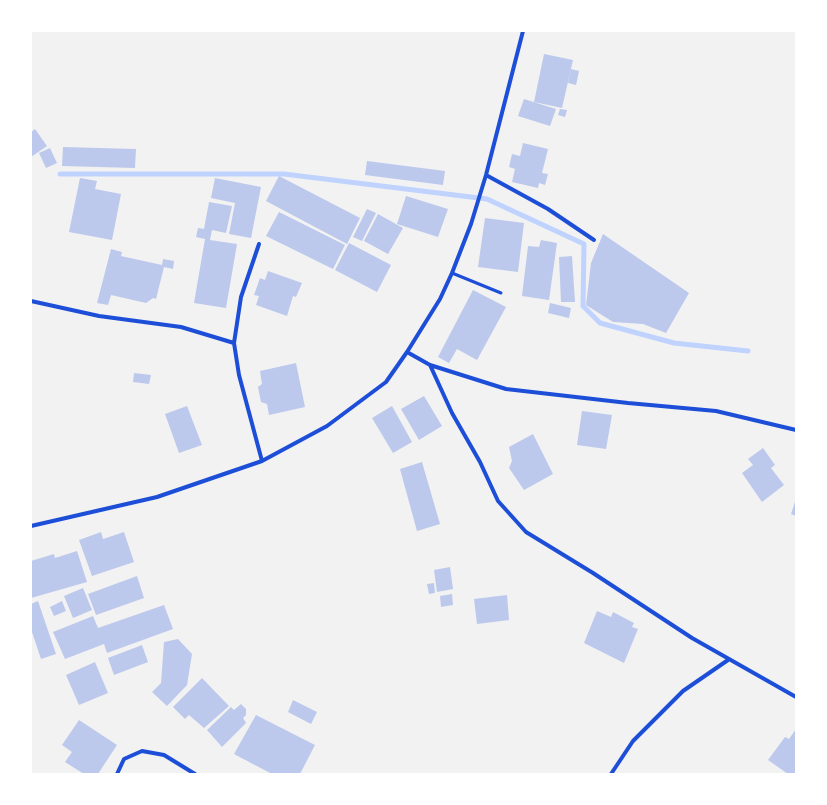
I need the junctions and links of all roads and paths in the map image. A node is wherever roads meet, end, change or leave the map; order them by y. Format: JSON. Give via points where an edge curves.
{"nodes":[{"id":1,"x":523,"y":31,"type":"edge"},
{"id":2,"x":486,"y":175,"type":"junction"},
{"id":3,"x":594,"y":240,"type":"dead end"},
{"id":4,"x":259,"y":244,"type":"dead end"},
{"id":5,"x":452,"y":273,"type":"junction"},
{"id":6,"x":501,"y":293,"type":"dead end"},
{"id":7,"x":31,"y":301,"type":"edge"},
{"id":8,"x":234,"y":343,"type":"junction"},
{"id":9,"x":407,"y":352,"type":"junction"},
{"id":10,"x":430,"y":365,"type":"junction"},
{"id":11,"x":796,"y":430,"type":"edge"},
{"id":12,"x":262,"y":461,"type":"junction"},
{"id":13,"x":31,"y":526,"type":"edge"},
{"id":14,"x":728,"y":660,"type":"junction"},
{"id":15,"x":796,"y":697,"type":"edge"},
{"id":16,"x":117,"y":774,"type":"edge"},
{"id":17,"x":195,"y":774,"type":"edge"},
{"id":18,"x":611,"y":774,"type":"edge"}],
"edges":[{"from":1,"to":2,"type":"street"},
{"from":2,"to":3,"type":"street","via":[[548,209]]},
{"from":2,"to":5,"type":"street"},
{"from":4,"to":8,"type":"street","via":[[241,297]]},
{"from":5,"to":6,"type":"lane"},
{"from":5,"to":9,"type":"street","via":[[440,299]]},
{"from":7,"to":8,"type":"street","via":[[100,316],[181,327]]},
{"from":8,"to":12,"type":"street","via":[[239,375]]},
{"from":9,"to":10,"type":"street"},
{"from":9,"to":12,"type":"street","via":[[386,382],[333,422]]},
{"from":10,"to":11,"type":"street","via":[[506,389],[716,411]]},
{"from":10,"to":14,"type":"street","via":[[498,501],[526,532]]},
{"from":12,"to":13,"type":"street","via":[[157,497]]},
{"from":14,"to":15,"type":"street"},
{"from":14,"to":18,"type":"street","via":[[683,691],[633,741]]},
{"from":16,"to":17,"type":"street","via":[[124,759],[142,751],[164,756]]}]}
